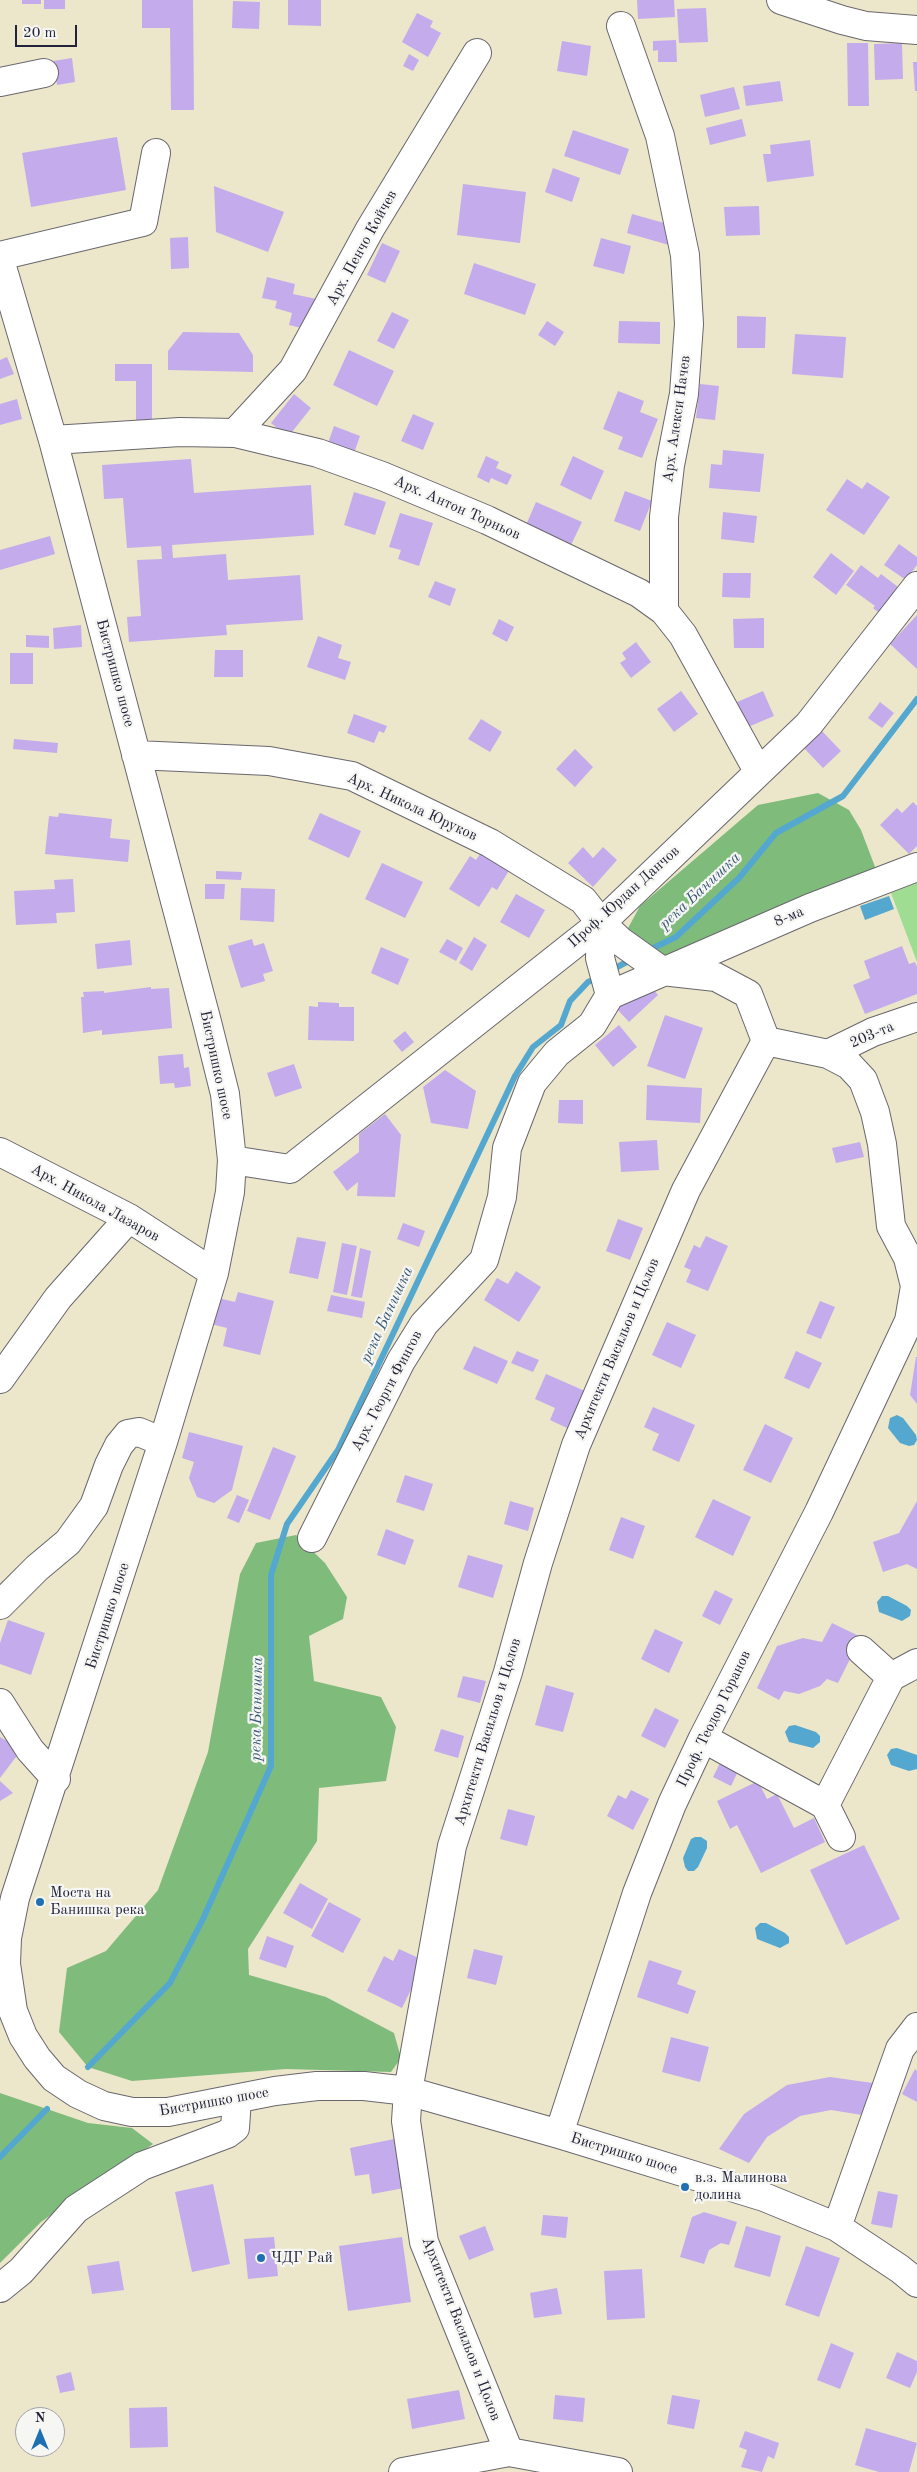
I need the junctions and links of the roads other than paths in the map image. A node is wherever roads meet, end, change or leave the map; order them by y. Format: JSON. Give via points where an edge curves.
{"nodes":[{"id":1,"x":791,"y":2,"type":"edge"},
{"id":2,"x":620,"y":26,"type":"dead end"},
{"id":3,"x":917,"y":30,"type":"edge"},
{"id":4,"x":477,"y":53,"type":"dead end"},
{"id":5,"x":44,"y":72,"type":"dead end"},
{"id":6,"x":0,"y":82,"type":"edge"},
{"id":7,"x":156,"y":153,"type":"dead end"},
{"id":8,"x":0,"y":256,"type":"edge"},
{"id":9,"x":0,"y":260,"type":"edge"},
{"id":10,"x":235,"y":433,"type":"junction"},
{"id":11,"x":53,"y":440,"type":"junction"},
{"id":12,"x":917,"y":586,"type":"edge"},
{"id":13,"x":664,"y":611,"type":"junction"},
{"id":14,"x":136,"y":755,"type":"junction"},
{"id":15,"x":758,"y":771,"type":"junction"},
{"id":16,"x":917,"y":867,"type":"edge"},
{"id":17,"x":607,"y":941,"type":"junction"},
{"id":18,"x":662,"y":971,"type":"junction"},
{"id":19,"x":610,"y":995,"type":"junction"},
{"id":20,"x":917,"y":1017,"type":"edge"},
{"id":21,"x":766,"y":1041,"type":"junction"},
{"id":22,"x":828,"y":1054,"type":"junction"},
{"id":23,"x":0,"y":1152,"type":"edge"},
{"id":24,"x":232,"y":1160,"type":"junction"},
{"id":25,"x":129,"y":1218,"type":"junction"},
{"id":26,"x":908,"y":1241,"type":"edge"},
{"id":27,"x":214,"y":1273,"type":"junction"},
{"id":28,"x":0,"y":1378,"type":"edge"},
{"id":29,"x":163,"y":1442,"type":"junction"},
{"id":30,"x":312,"y":1538,"type":"dead end"},
{"id":31,"x":0,"y":1605,"type":"edge"},
{"id":32,"x":861,"y":1650,"type":"dead end"},
{"id":33,"x":917,"y":1663,"type":"edge"},
{"id":34,"x":891,"y":1677,"type":"junction"},
{"id":35,"x":0,"y":1703,"type":"edge"},
{"id":36,"x":703,"y":1738,"type":"junction"},
{"id":37,"x":56,"y":1779,"type":"junction"},
{"id":38,"x":825,"y":1805,"type":"junction"},
{"id":39,"x":841,"y":1837,"type":"dead end"},
{"id":40,"x":917,"y":2027,"type":"edge"},
{"id":41,"x":408,"y":2091,"type":"junction"},
{"id":42,"x":237,"y":2099,"type":"junction"},
{"id":43,"x":559,"y":2134,"type":"junction"},
{"id":44,"x":837,"y":2227,"type":"junction"},
{"id":45,"x":917,"y":2283,"type":"edge"},
{"id":46,"x":0,"y":2288,"type":"edge"},
{"id":47,"x":509,"y":2452,"type":"junction"},
{"id":48,"x":448,"y":2468,"type":"edge"},
{"id":49,"x":403,"y":2472,"type":"edge"},
{"id":50,"x":618,"y":2472,"type":"edge"}],
"edges":[{"from":1,"to":3,"type":"street","via":[[866,26]]},
{"from":2,"to":13,"type":"street","name":"Арх. Алекси Начев","via":[[660,136],[685,255],[689,324],[684,394],[664,517]]},
{"from":4,"to":10,"type":"street","name":"Арх. Пенчо Койчев","via":[[370,229],[293,370]]},
{"from":5,"to":6,"type":"street"},
{"from":7,"to":8,"type":"street","via":[[143,222]]},
{"from":9,"to":11,"type":"street","name":"Бистришко шосе"},
{"from":10,"to":11,"type":"street","name":"Арх. Антон Торньов","via":[[180,432]]},
{"from":10,"to":13,"type":"street","name":"Арх. Антон Торньов","via":[[318,453],[391,479],[487,520],[639,593]]},
{"from":11,"to":14,"type":"street","name":"Бистришко шосе"},
{"from":12,"to":15,"type":"street","name":"Проф. Юрдан Данчов","via":[[810,724]]},
{"from":13,"to":15,"type":"street","name":"Арх. Антон Торньов","via":[[683,635]]},
{"from":14,"to":17,"type":"street","name":"Арх. Никола Юруков","via":[[269,761],[352,776],[490,843],[583,900]]},
{"from":14,"to":24,"type":"street","name":"Бистришко шосе","via":[[225,1094]]},
{"from":15,"to":17,"type":"street","name":"Проф. Юрдан Данчов"},
{"from":16,"to":18,"type":"street","name":"8-ма"},
{"from":17,"to":18,"type":"street"},
{"from":17,"to":19,"type":"street"},
{"from":17,"to":24,"type":"street","name":"Проф. Юрдан Данчов","via":[[290,1169]]},
{"from":18,"to":19,"type":"street"},
{"from":18,"to":21,"type":"street","via":[[716,977],[748,994]]},
{"from":19,"to":30,"type":"street","name":"Арх. Георги Фингов","via":[[592,1025],[557,1053],[532,1082],[507,1148],[502,1197],[484,1260],[424,1324],[405,1354]]},
{"from":20,"to":22,"type":"street","name":"203-та","via":[[873,1032]]},
{"from":21,"to":22,"type":"street","name":"Проф. Теодор Горанов"},
{"from":21,"to":41,"type":"street","name":"Архитекти Васильов и Цолов","via":[[686,1190],[576,1445],[452,1846]]},
{"from":22,"to":26,"type":"street","name":"Проф. Теодор Горанов","via":[[849,1065],[863,1080],[882,1144],[891,1226]]},
{"from":23,"to":25,"type":"street","name":"Арх. Никола Лазаров"},
{"from":24,"to":27,"type":"street","name":"Бистришко шосе","via":[[230,1192]]},
{"from":25,"to":27,"type":"street","name":"Арх. Никола Лазаров"},
{"from":25,"to":28,"type":"street","via":[[58,1298]]},
{"from":26,"to":36,"type":"street","name":"Проф. Теодор Горанов","via":[[908,1258],[915,1286],[909,1321],[819,1512]]},
{"from":27,"to":29,"type":"street","name":"Бистришко шосе"},
{"from":29,"to":31,"type":"street","via":[[139,1432],[128,1434],[109,1465],[94,1506],[68,1542]]},
{"from":29,"to":37,"type":"street","name":"Бистришко шосе"},
{"from":32,"to":34,"type":"street"},
{"from":33,"to":34,"type":"street"},
{"from":34,"to":38,"type":"street"},
{"from":35,"to":37,"type":"street","via":[[30,1750]]},
{"from":36,"to":38,"type":"street"},
{"from":36,"to":43,"type":"street","name":"Проф. Теодор Горанов","via":[[672,1804],[637,1893]]},
{"from":37,"to":42,"type":"street","name":"Бистришко шосе","via":[[16,1898],[8,1938],[8,1989],[23,2036],[54,2078],[104,2106],[132,2112],[168,2112]]},
{"from":38,"to":39,"type":"street"},
{"from":40,"to":44,"type":"street","via":[[900,2049]]},
{"from":41,"to":42,"type":"street","name":"Бистришко шосе","via":[[364,2086],[317,2086]]},
{"from":41,"to":43,"type":"street","name":"Бистришко шосе"},
{"from":41,"to":47,"type":"street","name":"Архитекти Васильов и Цолов","via":[[406,2121],[424,2242]]},
{"from":42,"to":46,"type":"street","via":[[235,2128],[227,2134],[142,2166],[76,2209],[21,2271]]},
{"from":43,"to":44,"type":"street","name":"Бистришко шосе","via":[[764,2197]]},
{"from":44,"to":45,"type":"street","name":"Бистришко шосе","via":[[900,2268]]},
{"from":47,"to":48,"type":"street"},
{"from":47,"to":50,"type":"street"},
{"from":48,"to":49,"type":"street"}]}
